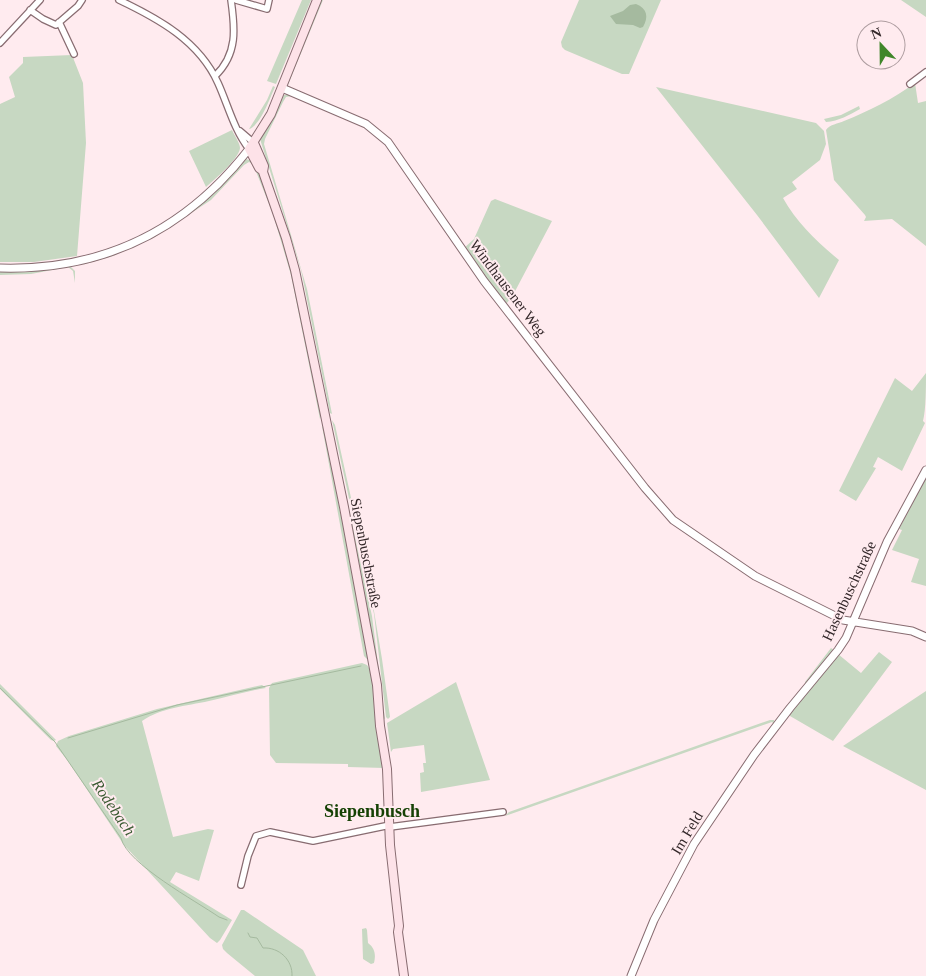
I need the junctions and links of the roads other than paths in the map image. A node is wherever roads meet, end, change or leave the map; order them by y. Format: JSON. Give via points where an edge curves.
{"nodes":[{"id":1,"x":40,"y":0,"type":"edge"},
{"id":2,"x":82,"y":0,"type":"edge"},
{"id":3,"x":119,"y":0,"type":"edge"},
{"id":4,"x":231,"y":0,"type":"edge"},
{"id":5,"x":269,"y":0,"type":"edge"},
{"id":6,"x":317,"y":0,"type":"edge"},
{"id":7,"x":31,"y":5,"type":"edge"},
{"id":8,"x":59,"y":22,"type":"junction"},
{"id":9,"x":0,"y":43,"type":"edge"},
{"id":10,"x":74,"y":54,"type":"dead end"},
{"id":11,"x":926,"y":72,"type":"edge"},
{"id":12,"x":214,"y":76,"type":"junction"},
{"id":13,"x":910,"y":84,"type":"dead end"},
{"id":14,"x":282,"y":88,"type":"junction"},
{"id":15,"x":251,"y":146,"type":"junction"},
{"id":16,"x":0,"y":268,"type":"edge"},
{"id":17,"x":926,"y":470,"type":"edge"},
{"id":18,"x":853,"y":622,"type":"junction"},
{"id":19,"x":926,"y":637,"type":"edge"},
{"id":20,"x":784,"y":715,"type":"joint"},
{"id":21,"x":503,"y":812,"type":"dead end"},
{"id":22,"x":390,"y":826,"type":"junction"},
{"id":23,"x":241,"y":885,"type":"dead end"},
{"id":24,"x":404,"y":976,"type":"edge"},
{"id":25,"x":631,"y":976,"type":"edge"}],
"edges":[{"from":1,"to":7,"type":"street"},
{"from":2,"to":8,"type":"street"},
{"from":3,"to":12,"type":"street","via":[[171,28],[198,52]]},
{"from":4,"to":5,"type":"street","via":[[267,9]]},
{"from":4,"to":12,"type":"street","via":[[235,27],[233,43],[223,66]]},
{"from":6,"to":14,"type":"main road"},
{"from":7,"to":8,"type":"street","via":[[51,23]]},
{"from":7,"to":9,"type":"street"},
{"from":8,"to":10,"type":"street"},
{"from":11,"to":13,"type":"street"},
{"from":12,"to":15,"type":"street","via":[[238,130]]},
{"from":14,"to":15,"type":"main road","via":[[271,114]]},
{"from":14,"to":18,"type":"street","name":"Windhausener Weg","via":[[366,124],[388,142],[515,322],[673,520],[755,576],[834,617]]},
{"from":15,"to":16,"type":"street","via":[[198,204],[137,241],[100,256],[66,264]]},
{"from":15,"to":22,"type":"main road","name":"Siepenbuschstraße","via":[[264,166],[263,172],[295,270],[377,685],[388,769]]},
{"from":17,"to":18,"type":"street","name":"Hasenbuschstraße","via":[[887,542]]},
{"from":18,"to":19,"type":"street","name":"Windhausener Weg","via":[[912,631]]},
{"from":18,"to":20,"type":"street","name":"Hasenbuschstraße","via":[[838,650]]},
{"from":20,"to":25,"type":"street","name":"Im Feld","via":[[694,844],[654,920]]},
{"from":21,"to":22,"type":"street"},
{"from":22,"to":23,"type":"street","via":[[313,841],[270,832],[256,836]]},
{"from":22,"to":24,"type":"main road","name":"Siepenbuschstraße"}]}
